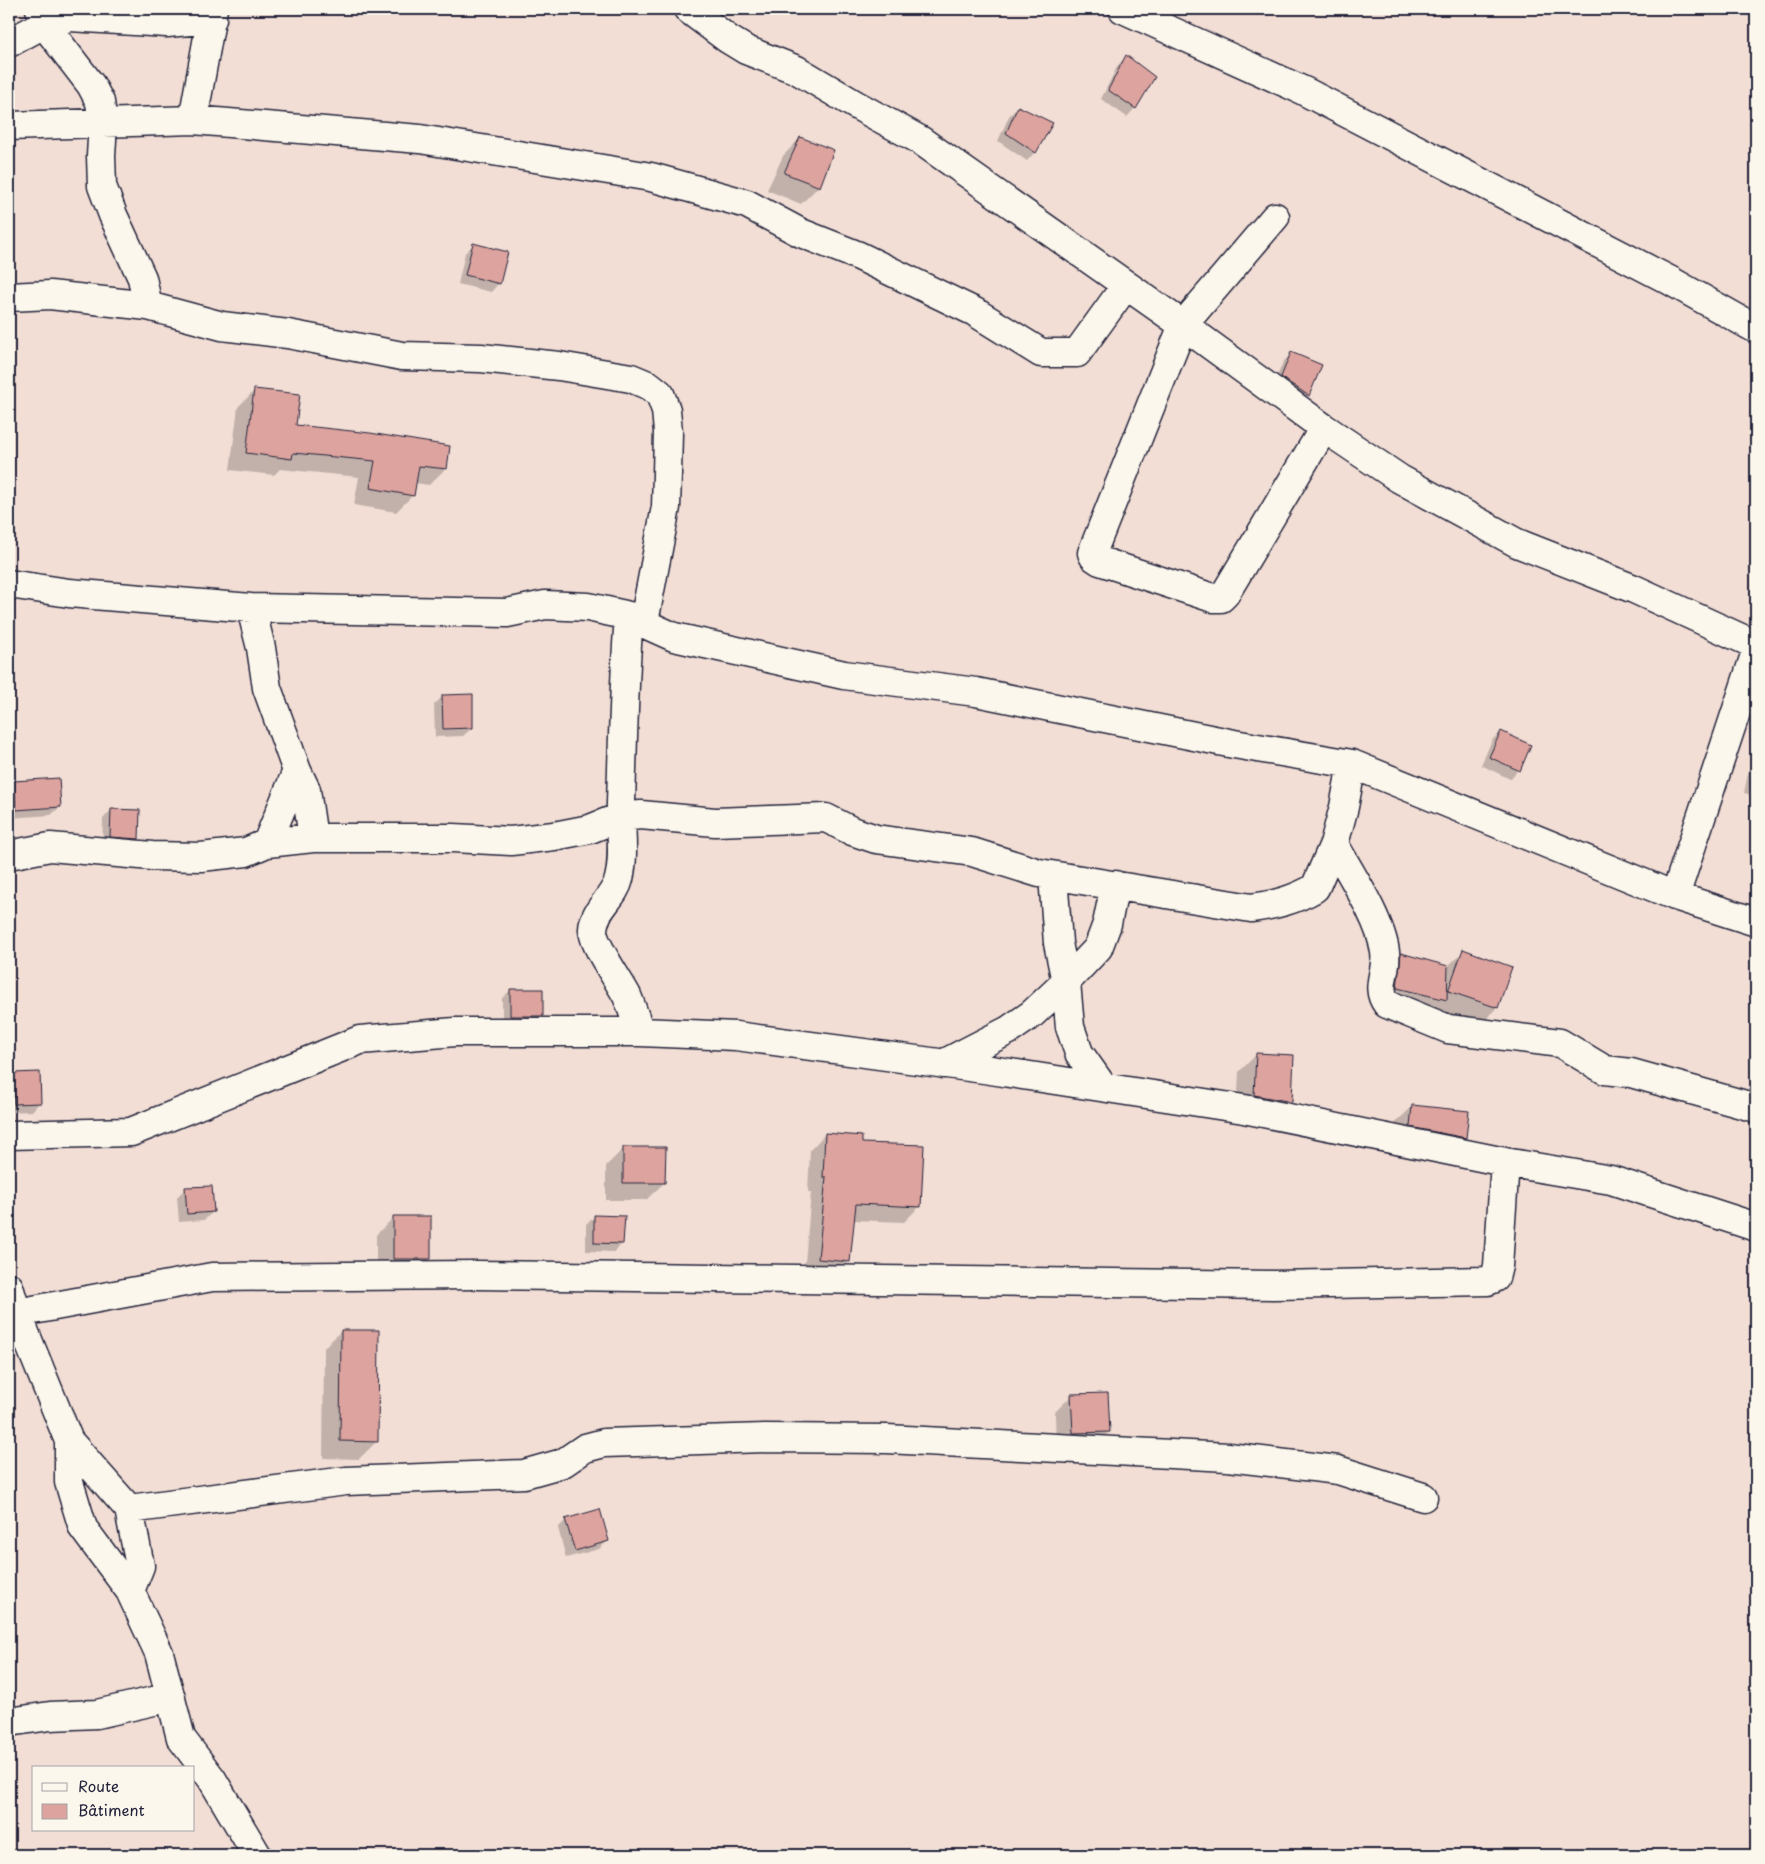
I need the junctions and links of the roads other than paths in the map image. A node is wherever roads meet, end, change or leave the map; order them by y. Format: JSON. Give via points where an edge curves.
{"nodes":[{"id":1,"x":688,"y":9,"type":"edge"},
{"id":2,"x":1123,"y":9,"type":"edge"},
{"id":3,"x":212,"y":14,"type":"edge"},
{"id":4,"x":42,"y":17,"type":"edge"},
{"id":5,"x":9,"y":44,"type":"edge"},
{"id":6,"x":192,"y":120,"type":"junction"},
{"id":7,"x":103,"y":123,"type":"junction"},
{"id":8,"x":9,"y":126,"type":"edge"},
{"id":9,"x":1275,"y":217,"type":"dead end"},
{"id":10,"x":1126,"y":285,"type":"junction"},
{"id":11,"x":9,"y":297,"type":"edge"},
{"id":12,"x":148,"y":306,"type":"junction"},
{"id":13,"x":1184,"y":326,"type":"junction"},
{"id":14,"x":1756,"y":329,"type":"edge"},
{"id":15,"x":1324,"y":428,"type":"junction"},
{"id":16,"x":9,"y":584,"type":"edge"},
{"id":17,"x":251,"y":608,"type":"junction"},
{"id":18,"x":636,"y":619,"type":"junction"},
{"id":19,"x":1756,"y":645,"type":"edge"},
{"id":20,"x":1756,"y":652,"type":"edge"},
{"id":21,"x":1352,"y":764,"type":"junction"},
{"id":22,"x":297,"y":771,"type":"junction"},
{"id":23,"x":620,"y":817,"type":"junction"},
{"id":24,"x":313,"y":838,"type":"junction"},
{"id":25,"x":267,"y":843,"type":"junction"},
{"id":26,"x":1334,"y":844,"type":"junction"},
{"id":27,"x":9,"y":855,"type":"edge"},
{"id":28,"x":1053,"y":876,"type":"junction"},
{"id":29,"x":1115,"y":885,"type":"junction"},
{"id":30,"x":1675,"y":896,"type":"junction"},
{"id":31,"x":1756,"y":922,"type":"edge"},
{"id":32,"x":1066,"y":982,"type":"junction"},
{"id":33,"x":640,"y":1032,"type":"junction"},
{"id":34,"x":944,"y":1064,"type":"junction"},
{"id":35,"x":1104,"y":1087,"type":"junction"},
{"id":36,"x":1756,"y":1108,"type":"edge"},
{"id":37,"x":9,"y":1135,"type":"edge"},
{"id":38,"x":1505,"y":1162,"type":"junction"},
{"id":39,"x":1756,"y":1227,"type":"edge"},
{"id":40,"x":9,"y":1287,"type":"edge"},
{"id":41,"x":13,"y":1313,"type":"edge"},
{"id":42,"x":69,"y":1441,"type":"junction"},
{"id":43,"x":1423,"y":1497,"type":"dead end"},
{"id":44,"x":128,"y":1508,"type":"junction"},
{"id":45,"x":130,"y":1591,"type":"junction"},
{"id":46,"x":171,"y":1697,"type":"junction"},
{"id":47,"x":9,"y":1722,"type":"edge"},
{"id":48,"x":257,"y":1855,"type":"edge"}],
"edges":[{"from":1,"to":10,"type":"street","via":[[746,50],[797,70],[920,140]]},
{"from":2,"to":14,"type":"street","via":[[1304,91],[1670,280]]},
{"from":3,"to":4,"type":"street","via":[[167,23]]},
{"from":3,"to":6,"type":"street"},
{"from":4,"to":5,"type":"street"},
{"from":4,"to":7,"type":"street","via":[[91,84],[100,102]]},
{"from":6,"to":7,"type":"street"},
{"from":6,"to":10,"type":"street","via":[[420,139],[651,177],[700,190],[747,204],[801,233],[911,280],[976,312],[1041,353],[1077,353]]},
{"from":7,"to":8,"type":"street"},
{"from":7,"to":12,"type":"street","via":[[102,186],[142,278]]},
{"from":9,"to":13,"type":"street"},
{"from":10,"to":13,"type":"street"},
{"from":11,"to":12,"type":"street","via":[[50,294]]},
{"from":12,"to":18,"type":"street","via":[[222,326],[288,334],[402,356],[481,358],[559,366],[630,378],[650,386],[660,394],[666,410],[666,507]]},
{"from":13,"to":15,"type":"street"},
{"from":13,"to":15,"type":"street","via":[[1093,548],[1094,557],[1212,598],[1221,598]]},
{"from":15,"to":19,"type":"street","via":[[1400,479],[1516,543],[1634,589]]},
{"from":16,"to":17,"type":"street"},
{"from":17,"to":18,"type":"street","via":[[507,613],[561,605],[588,607]]},
{"from":17,"to":22,"type":"street","via":[[267,688]]},
{"from":18,"to":21,"type":"street","via":[[674,637],[844,675],[976,692],[1234,744]]},
{"from":18,"to":23,"type":"street","via":[[625,672]]},
{"from":20,"to":30,"type":"street"},
{"from":21,"to":26,"type":"street"},
{"from":21,"to":30,"type":"street"},
{"from":22,"to":24,"type":"street","via":[[306,790]]},
{"from":22,"to":25,"type":"street"},
{"from":23,"to":24,"type":"street","via":[[581,831],[511,841]]},
{"from":23,"to":28,"type":"street","via":[[641,815],[715,822],[826,818],[876,839],[972,852]]},
{"from":23,"to":33,"type":"street","via":[[619,880],[594,922],[593,930],[612,973],[627,996]]},
{"from":24,"to":25,"type":"street"},
{"from":25,"to":27,"type":"street","via":[[246,852],[201,857],[152,856],[50,846]]},
{"from":26,"to":29,"type":"street","via":[[1315,888],[1275,905],[1242,907]]},
{"from":26,"to":36,"type":"street","via":[[1380,933],[1386,960],[1380,990],[1387,1004],[1448,1028],[1560,1043],[1606,1070],[1631,1072]]},
{"from":28,"to":29,"type":"street"},
{"from":28,"to":32,"type":"street","via":[[1058,943]]},
{"from":29,"to":32,"type":"street","via":[[1098,948]]},
{"from":30,"to":31,"type":"street"},
{"from":32,"to":34,"type":"street","via":[[1032,1014],[1009,1030]]},
{"from":32,"to":35,"type":"street","via":[[1070,1027],[1079,1053]]},
{"from":33,"to":34,"type":"street","via":[[736,1036]]},
{"from":33,"to":37,"type":"street","via":[[454,1032],[360,1040],[131,1132]]},
{"from":34,"to":35,"type":"street"},
{"from":35,"to":38,"type":"street","via":[[1244,1109]]},
{"from":38,"to":39,"type":"street","via":[[1611,1180]]},
{"from":38,"to":41,"type":"street","via":[[1498,1266],[1495,1278],[1488,1281],[1274,1285],[476,1275],[212,1277]]},
{"from":40,"to":41,"type":"street"},
{"from":41,"to":42,"type":"street"},
{"from":42,"to":44,"type":"street"},
{"from":42,"to":45,"type":"street","via":[[69,1482],[83,1528]]},
{"from":43,"to":44,"type":"street","via":[[1338,1470],[1228,1457],[886,1439],[765,1438],[604,1442],[586,1448],[563,1463],[524,1474],[346,1481]]},
{"from":44,"to":45,"type":"street","via":[[140,1566]]},
{"from":45,"to":46,"type":"street","via":[[159,1653]]},
{"from":46,"to":47,"type":"street","via":[[97,1714]]},
{"from":46,"to":48,"type":"street","via":[[181,1738],[212,1779]]}]}
